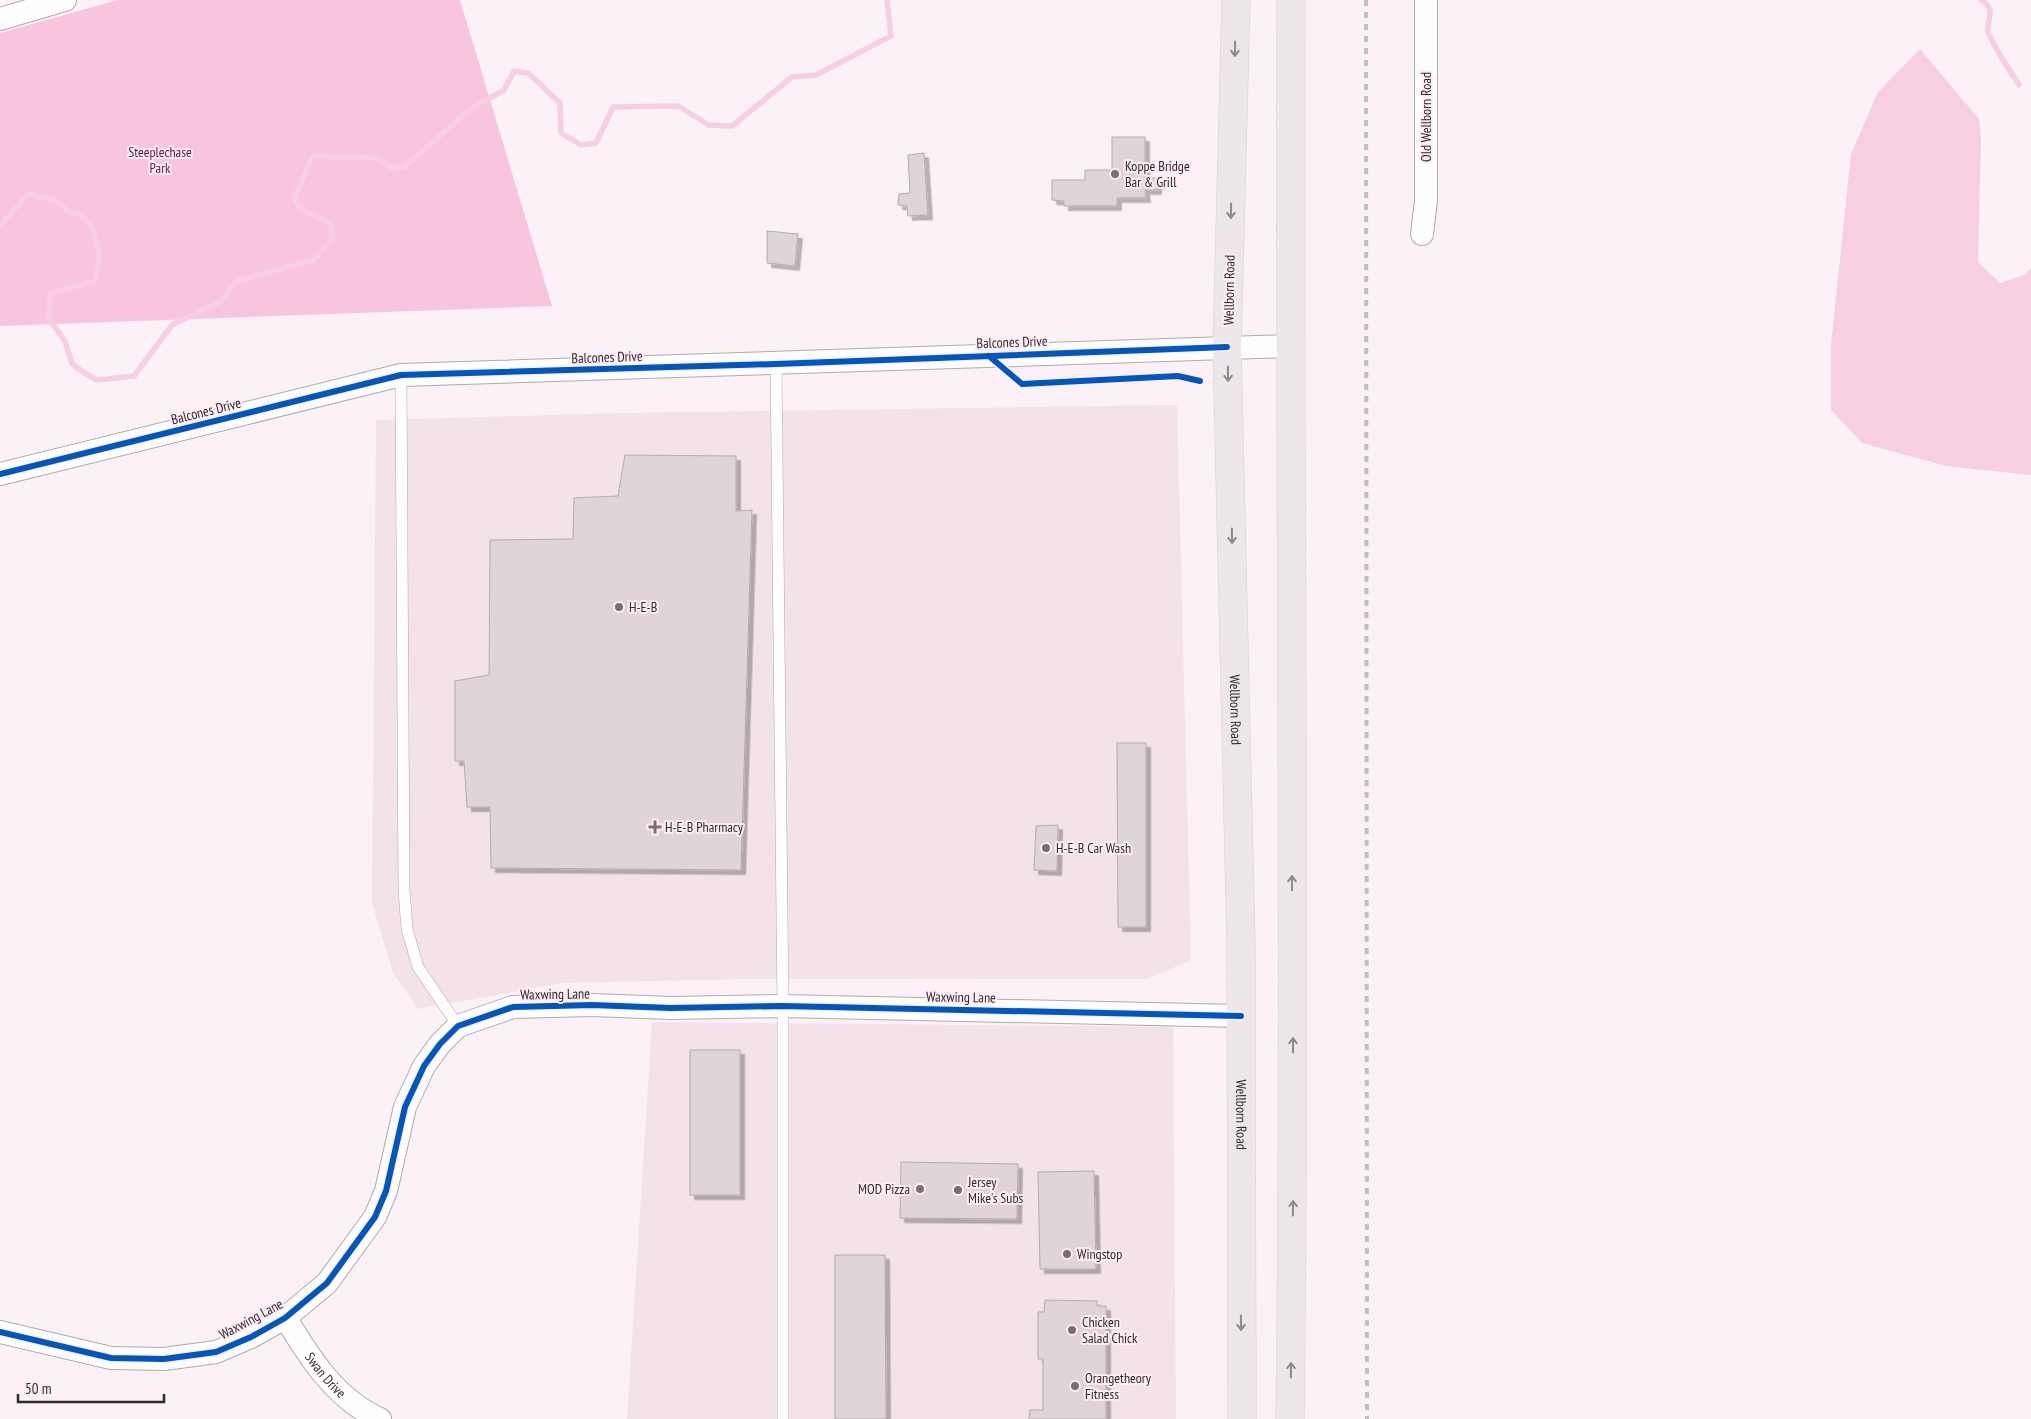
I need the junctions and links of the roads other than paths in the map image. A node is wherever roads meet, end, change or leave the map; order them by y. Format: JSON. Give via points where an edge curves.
{"nodes":[{"id":1,"x":64,"y":0,"type":"edge"},
{"id":2,"x":1236,"y":0,"type":"edge"},
{"id":3,"x":1291,"y":0,"type":"edge"},
{"id":4,"x":1426,"y":0,"type":"edge"},
{"id":5,"x":0,"y":19,"type":"edge"},
{"id":6,"x":1422,"y":234,"type":"dead end"},
{"id":7,"x":1290,"y":346,"type":"junction"},
{"id":8,"x":1227,"y":347,"type":"junction"},
{"id":9,"x":776,"y":364,"type":"junction"},
{"id":10,"x":401,"y":375,"type":"junction"},
{"id":11,"x":0,"y":474,"type":"edge"},
{"id":12,"x":783,"y":1006,"type":"junction"},
{"id":13,"x":1241,"y":1016,"type":"junction"},
{"id":14,"x":458,"y":1026,"type":"junction"},
{"id":15,"x":285,"y":1317,"type":"junction"},
{"id":16,"x":0,"y":1332,"type":"edge"},
{"id":17,"x":380,"y":1419,"type":"edge"},
{"id":18,"x":783,"y":1419,"type":"edge"},
{"id":19,"x":1242,"y":1419,"type":"edge"},
{"id":20,"x":1290,"y":1419,"type":"edge"}],
"edges":[{"from":1,"to":5,"type":"street"},
{"from":2,"to":8,"type":"main road","name":"Wellborn Road","one_way":true},
{"from":3,"to":7,"type":"main road"},
{"from":4,"to":6,"type":"street","name":"Old Wellborn Road","via":[[1426,201]]},
{"from":7,"to":8,"type":"street","name":"Balcones Drive"},
{"from":20,"to":7,"type":"main road","one_way":true,"via":[[1294,1118]]},
{"from":8,"to":9,"type":"street","name":"Balcones Drive"},
{"from":8,"to":13,"type":"main road","name":"Wellborn Road","one_way":true},
{"from":9,"to":10,"type":"street","name":"Balcones Drive"},
{"from":9,"to":12,"type":"lane"},
{"from":10,"to":11,"type":"street","name":"Balcones Drive"},
{"from":10,"to":14,"type":"lane","via":[[404,890],[408,929],[418,967]]},
{"from":12,"to":13,"type":"street","name":"Waxwing Lane"},
{"from":12,"to":14,"type":"street","name":"Waxwing Lane","via":[[513,1007]]},
{"from":12,"to":18,"type":"lane"},
{"from":13,"to":19,"type":"main road","name":"Wellborn Road","one_way":true},
{"from":14,"to":15,"type":"street","name":"Waxwing Lane","via":[[424,1066],[405,1107],[386,1191],[375,1217],[327,1283]]},
{"from":15,"to":16,"type":"street","name":"Waxwing Lane","via":[[216,1352],[164,1359],[111,1358]]},
{"from":15,"to":17,"type":"street","name":"Swan Drive","via":[[314,1363],[335,1388],[368,1414]]}]}
